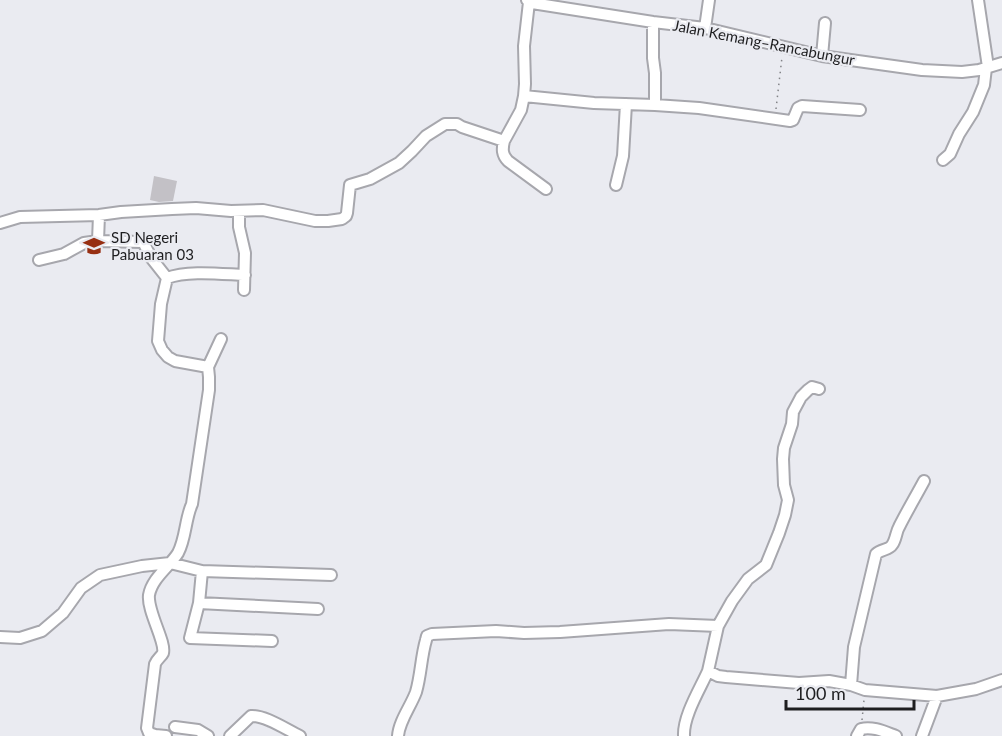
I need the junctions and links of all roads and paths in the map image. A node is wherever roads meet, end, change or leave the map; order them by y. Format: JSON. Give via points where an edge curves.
{"nodes":[{"id":1,"x":709,"y":0,"type":"edge"},
{"id":2,"x":978,"y":0,"type":"edge"},
{"id":3,"x":528,"y":1,"type":"edge"},
{"id":4,"x":654,"y":22,"type":"junction"},
{"id":5,"x":825,"y":23,"type":"dead end"},
{"id":6,"x":705,"y":28,"type":"junction"},
{"id":7,"x":783,"y":47,"type":"junction"},
{"id":8,"x":822,"y":56,"type":"junction"},
{"id":9,"x":1002,"y":63,"type":"edge"},
{"id":10,"x":987,"y":67,"type":"junction"},
{"id":11,"x":524,"y":96,"type":"junction"},
{"id":12,"x":626,"y":104,"type":"junction"},
{"id":13,"x":655,"y":105,"type":"junction"},
{"id":14,"x":860,"y":110,"type":"dead end"},
{"id":15,"x":774,"y":119,"type":"junction"},
{"id":16,"x":504,"y":141,"type":"junction"},
{"id":17,"x":943,"y":160,"type":"dead end"},
{"id":18,"x":616,"y":185,"type":"dead end"},
{"id":19,"x":546,"y":189,"type":"dead end"},
{"id":20,"x":239,"y":211,"type":"junction"},
{"id":21,"x":99,"y":215,"type":"junction"},
{"id":22,"x":0,"y":223,"type":"edge"},
{"id":23,"x":98,"y":241,"type":"junction"},
{"id":24,"x":39,"y":260,"type":"dead end"},
{"id":25,"x":244,"y":275,"type":"junction"},
{"id":26,"x":167,"y":278,"type":"junction"},
{"id":27,"x":244,"y":290,"type":"dead end"},
{"id":28,"x":221,"y":339,"type":"dead end"},
{"id":29,"x":208,"y":367,"type":"junction"},
{"id":30,"x":819,"y":389,"type":"dead end"},
{"id":31,"x":924,"y":481,"type":"dead end"},
{"id":32,"x":170,"y":563,"type":"junction"},
{"id":33,"x":201,"y":571,"type":"junction"},
{"id":34,"x":331,"y":575,"type":"dead end"},
{"id":35,"x":199,"y":603,"type":"junction"},
{"id":36,"x":318,"y":609,"type":"dead end"},
{"id":37,"x":718,"y":626,"type":"junction"},
{"id":38,"x":0,"y":637,"type":"edge"},
{"id":39,"x":272,"y":641,"type":"dead end"},
{"id":40,"x":708,"y":671,"type":"junction"},
{"id":41,"x":1002,"y":680,"type":"edge"},
{"id":42,"x":851,"y":685,"type":"junction"},
{"id":43,"x":865,"y":690,"type":"junction"},
{"id":44,"x":937,"y":696,"type":"junction"},
{"id":45,"x":175,"y":727,"type":"dead end"},
{"id":46,"x":859,"y":733,"type":"edge"},
{"id":47,"x":166,"y":736,"type":"edge"},
{"id":48,"x":208,"y":736,"type":"edge"},
{"id":49,"x":230,"y":736,"type":"edge"},
{"id":50,"x":300,"y":736,"type":"edge"},
{"id":51,"x":398,"y":736,"type":"edge"},
{"id":52,"x":684,"y":736,"type":"edge"},
{"id":53,"x":896,"y":736,"type":"edge"},
{"id":54,"x":922,"y":736,"type":"edge"}],
"edges":[{"from":1,"to":6,"type":"street"},
{"from":2,"to":10,"type":"street"},
{"from":3,"to":4,"type":"street","name":"Jalan Kemang–Rancabungur"},
{"from":3,"to":11,"type":"street"},
{"from":4,"to":6,"type":"street","name":"Jalan Kemang–Rancabungur"},
{"from":4,"to":13,"type":"street"},
{"from":5,"to":8,"type":"street"},
{"from":6,"to":7,"type":"street","name":"Jalan Kemang–Rancabungur"},
{"from":7,"to":8,"type":"street","name":"Jalan Kemang–Rancabungur"},
{"from":7,"to":15,"type":"path"},
{"from":8,"to":10,"type":"street","name":"Jalan Kemang–Rancabungur","via":[[943,71]]},
{"from":9,"to":10,"type":"street","name":"Jalan Kemang–Rancabungur"},
{"from":10,"to":17,"type":"street","via":[[973,112]]},
{"from":11,"to":12,"type":"street"},
{"from":11,"to":16,"type":"street"},
{"from":12,"to":13,"type":"street"},
{"from":12,"to":18,"type":"street","via":[[623,156]]},
{"from":13,"to":15,"type":"street"},
{"from":14,"to":15,"type":"street","via":[[802,106],[793,120]]},
{"from":16,"to":19,"type":"street","via":[[502,151],[507,161]]},
{"from":16,"to":20,"type":"street","via":[[457,124],[445,124],[426,136],[399,163],[350,185],[347,213],[342,219],[315,221],[263,210]]},
{"from":20,"to":21,"type":"street","via":[[196,208]]},
{"from":20,"to":25,"type":"street"},
{"from":21,"to":22,"type":"street","via":[[20,216]]},
{"from":21,"to":23,"type":"street"},
{"from":23,"to":24,"type":"street"},
{"from":23,"to":26,"type":"street","via":[[143,242]]},
{"from":25,"to":26,"type":"street"},
{"from":25,"to":27,"type":"street"},
{"from":26,"to":29,"type":"street","via":[[158,341],[162,350],[175,361]]},
{"from":28,"to":29,"type":"street"},
{"from":29,"to":32,"type":"street","via":[[209,390],[192,504],[179,551]]},
{"from":30,"to":37,"type":"street","via":[[808,390],[793,412],[783,453],[788,500],[771,555],[766,565],[748,579]]},
{"from":31,"to":42,"type":"street","via":[[892,545],[876,554],[854,647]]},
{"from":32,"to":33,"type":"street"},
{"from":32,"to":38,"type":"street","via":[[100,575],[81,588],[63,613],[42,632],[20,638]]},
{"from":32,"to":47,"type":"street","via":[[149,596],[163,652],[155,664],[147,728],[149,733]]},
{"from":33,"to":34,"type":"street"},
{"from":33,"to":35,"type":"street"},
{"from":35,"to":36,"type":"street"},
{"from":35,"to":39,"type":"street","via":[[190,638]]},
{"from":37,"to":40,"type":"street"},
{"from":37,"to":51,"type":"street","via":[[669,624],[560,632],[432,634],[427,636],[417,689]]},
{"from":40,"to":42,"type":"street","via":[[726,677]]},
{"from":40,"to":52,"type":"street","via":[[687,716]]},
{"from":41,"to":44,"type":"street"},
{"from":42,"to":43,"type":"street"},
{"from":43,"to":44,"type":"street"},
{"from":43,"to":46,"type":"path"},
{"from":44,"to":54,"type":"street"},
{"from":45,"to":48,"type":"street","via":[[198,730]]},
{"from":46,"to":53,"type":"street","via":[[866,728]]},
{"from":49,"to":50,"type":"street","via":[[251,716],[256,716]]}]}
